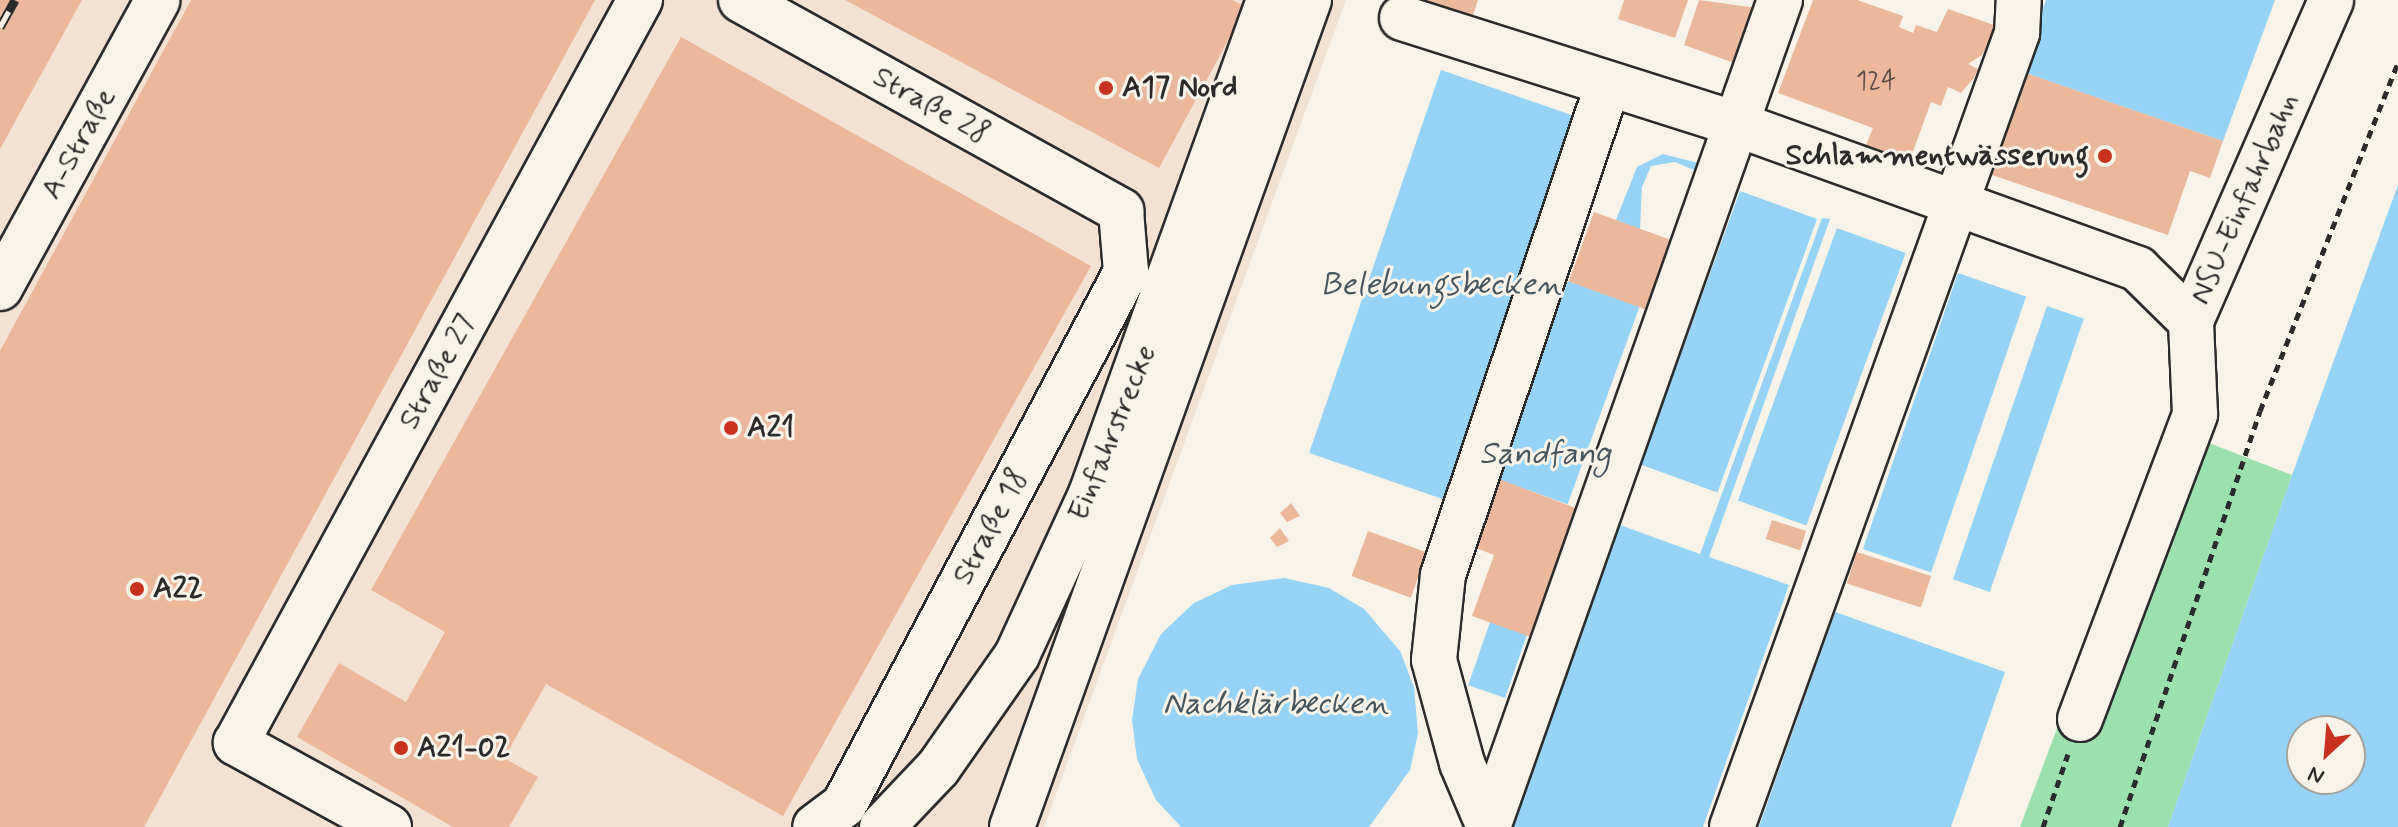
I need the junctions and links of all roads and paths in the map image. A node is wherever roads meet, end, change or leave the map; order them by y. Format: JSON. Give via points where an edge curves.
{"nodes":[{"id":1,"x":158,"y":0,"type":"edge"},
{"id":2,"x":640,"y":0,"type":"edge"},
{"id":3,"x":741,"y":0,"type":"edge"},
{"id":4,"x":1269,"y":0,"type":"edge"},
{"id":5,"x":1309,"y":0,"type":"edge"},
{"id":6,"x":1780,"y":0,"type":"edge"},
{"id":7,"x":2019,"y":0,"type":"edge"},
{"id":8,"x":2331,"y":0,"type":"edge"},
{"id":9,"x":1402,"y":18,"type":"dead end"},
{"id":10,"x":2398,"y":62,"type":"edge"},
{"id":11,"x":1608,"y":84,"type":"junction"},
{"id":12,"x":1736,"y":124,"type":"junction"},
{"id":13,"x":1954,"y":203,"type":"junction"},
{"id":14,"x":1121,"y":211,"type":"joint"},
{"id":15,"x":0,"y":288,"type":"edge"},
{"id":16,"x":2191,"y":321,"type":"junction"},
{"id":17,"x":2080,"y":719,"type":"joint"},
{"id":18,"x":938,"y":768,"type":"junction"},
{"id":19,"x":389,"y":827,"type":"edge"},
{"id":20,"x":815,"y":827,"type":"edge"},
{"id":21,"x":882,"y":827,"type":"edge"},
{"id":22,"x":921,"y":827,"type":"edge"},
{"id":23,"x":1012,"y":827,"type":"edge"},
{"id":24,"x":1488,"y":827,"type":"edge"},
{"id":25,"x":1732,"y":827,"type":"edge"},
{"id":26,"x":2043,"y":827,"type":"edge"},
{"id":27,"x":2120,"y":827,"type":"edge"}],
"edges":[{"from":1,"to":15,"type":"street","name":"A-Straße"},
{"from":2,"to":19,"type":"street","name":"Straße 27","via":[[236,743]]},
{"from":3,"to":14,"type":"street","name":"Straße 28"},
{"from":4,"to":18,"type":"street","name":"Einfahrstrecke","via":[[1091,494],[1017,655]]},
{"from":5,"to":23,"type":"street","name":"Einfahrstrecke"},
{"from":6,"to":12,"type":"street"},
{"from":7,"to":13,"type":"street","via":[[2017,33]]},
{"from":8,"to":16,"type":"street","name":"NSU-Einfahrbahn"},
{"from":9,"to":11,"type":"street"},
{"from":10,"to":27,"type":"path","via":[[2260,411]]},
{"from":11,"to":12,"type":"street"},
{"from":11,"to":24,"type":"street","via":[[1443,575],[1434,660],[1462,763]]},
{"from":12,"to":13,"type":"street"},
{"from":12,"to":24,"type":"street"},
{"from":13,"to":16,"type":"street","via":[[2138,269]]},
{"from":13,"to":25,"type":"street"},
{"from":14,"to":20,"type":"street","name":"Straße 18","via":[[1126,272],[844,805]]},
{"from":16,"to":17,"type":"street","name":"NSU-Einfahrbahn","via":[[2195,414]]},
{"from":17,"to":26,"type":"path"},
{"from":18,"to":21,"type":"street","name":"Einfahrstrecke"},
{"from":18,"to":22,"type":"street"}]}
